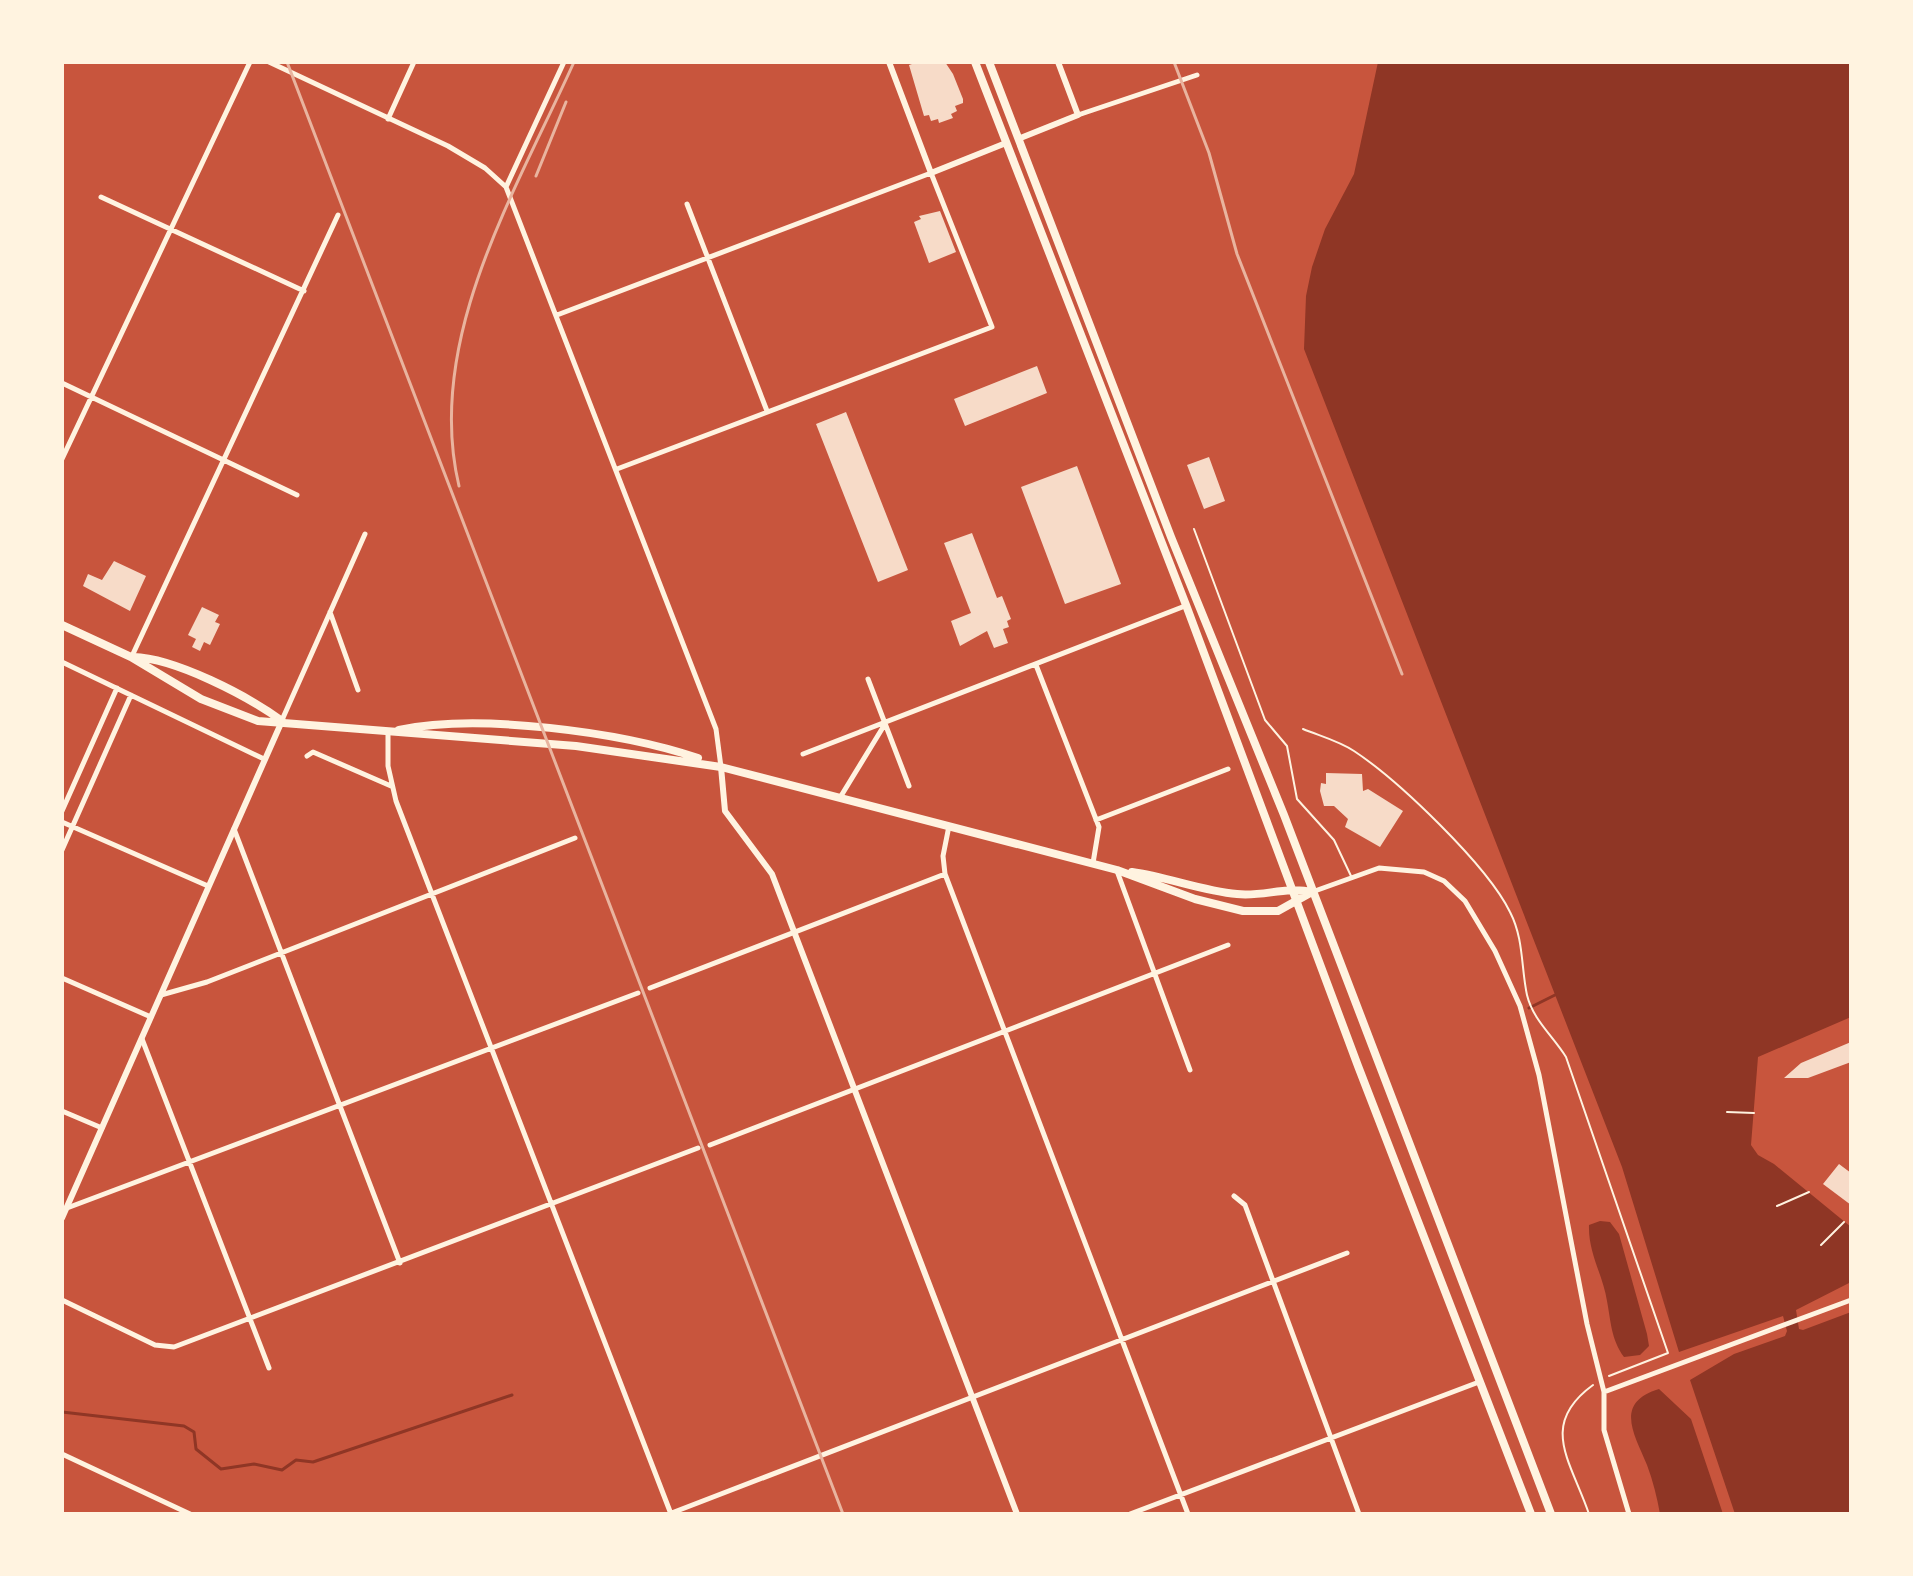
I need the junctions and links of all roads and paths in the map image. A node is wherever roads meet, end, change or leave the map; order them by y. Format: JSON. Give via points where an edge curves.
{"nodes":[{"id":1,"x":250,"y":62,"type":"edge"},
{"id":2,"x":269,"y":62,"type":"edge"},
{"id":3,"x":414,"y":62,"type":"edge"},
{"id":4,"x":564,"y":62,"type":"edge"},
{"id":5,"x":889,"y":62,"type":"edge"},
{"id":6,"x":975,"y":62,"type":"edge"},
{"id":7,"x":989,"y":62,"type":"edge"},
{"id":8,"x":1058,"y":62,"type":"edge"},
{"id":9,"x":1197,"y":75,"type":"dead end"},
{"id":10,"x":1078,"y":115,"type":"junction"},
{"id":11,"x":388,"y":119,"type":"junction"},
{"id":12,"x":1018,"y":139,"type":"junction"},
{"id":13,"x":1006,"y":143,"type":"junction"},
{"id":14,"x":931,"y":173,"type":"junction"},
{"id":15,"x":506,"y":187,"type":"junction"},
{"id":16,"x":101,"y":197,"type":"dead end"},
{"id":17,"x":687,"y":204,"type":"dead end"},
{"id":18,"x":338,"y":215,"type":"dead end"},
{"id":19,"x":172,"y":228,"type":"junction"},
{"id":20,"x":708,"y":258,"type":"junction"},
{"id":21,"x":304,"y":291,"type":"junction"},
{"id":22,"x":557,"y":315,"type":"junction"},
{"id":23,"x":62,"y":383,"type":"edge"},
{"id":24,"x":91,"y":397,"type":"junction"},
{"id":25,"x":767,"y":411,"type":"junction"},
{"id":26,"x":62,"y":459,"type":"edge"},
{"id":27,"x":225,"y":460,"type":"junction"},
{"id":28,"x":617,"y":469,"type":"junction"},
{"id":29,"x":297,"y":495,"type":"dead end"},
{"id":30,"x":1194,"y":529,"type":"dead end"},
{"id":31,"x":365,"y":534,"type":"dead end"},
{"id":32,"x":1197,"y":601,"type":"junction"},
{"id":33,"x":1186,"y":605,"type":"junction"},
{"id":34,"x":330,"y":612,"type":"junction"},
{"id":35,"x":62,"y":625,"type":"edge"},
{"id":36,"x":131,"y":657,"type":"junction"},
{"id":37,"x":62,"y":662,"type":"edge"},
{"id":38,"x":1036,"y":665,"type":"junction"},
{"id":39,"x":868,"y":679,"type":"dead end"},
{"id":40,"x":117,"y":688,"type":"junction"},
{"id":41,"x":358,"y":690,"type":"dead end"},
{"id":42,"x":131,"y":695,"type":"junction"},
{"id":43,"x":282,"y":721,"type":"junction"},
{"id":44,"x":885,"y":723,"type":"junction"},
{"id":45,"x":1303,"y":729,"type":"dead end"},
{"id":46,"x":388,"y":732,"type":"junction"},
{"id":47,"x":803,"y":754,"type":"dead end"},
{"id":48,"x":307,"y":756,"type":"dead end"},
{"id":49,"x":264,"y":759,"type":"junction"},
{"id":50,"x":721,"y":767,"type":"junction"},
{"id":51,"x":1228,"y":769,"type":"dead end"},
{"id":52,"x":391,"y":786,"type":"junction"},
{"id":53,"x":909,"y":786,"type":"dead end"},
{"id":54,"x":841,"y":796,"type":"junction"},
{"id":55,"x":62,"y":811,"type":"edge"},
{"id":56,"x":1096,"y":820,"type":"junction"},
{"id":57,"x":62,"y":822,"type":"edge"},
{"id":58,"x":949,"y":825,"type":"junction"},
{"id":59,"x":72,"y":826,"type":"junction"},
{"id":60,"x":234,"y":829,"type":"junction"},
{"id":61,"x":575,"y":838,"type":"dead end"},
{"id":62,"x":62,"y":850,"type":"edge"},
{"id":63,"x":1093,"y":864,"type":"junction"},
{"id":64,"x":1117,"y":870,"type":"junction"},
{"id":65,"x":945,"y":874,"type":"junction"},
{"id":66,"x":1352,"y":877,"type":"junction"},
{"id":67,"x":208,"y":886,"type":"junction"},
{"id":68,"x":1292,"y":889,"type":"junction"},
{"id":69,"x":1312,"y":892,"type":"junction"},
{"id":70,"x":434,"y":896,"type":"junction"},
{"id":71,"x":1297,"y":901,"type":"junction"},
{"id":72,"x":795,"y":934,"type":"junction"},
{"id":73,"x":1228,"y":945,"type":"dead end"},
{"id":74,"x":283,"y":953,"type":"junction"},
{"id":75,"x":1154,"y":973,"type":"junction"},
{"id":76,"x":62,"y":978,"type":"edge"},
{"id":77,"x":650,"y":988,"type":"dead end"},
{"id":78,"x":638,"y":993,"type":"dead end"},
{"id":79,"x":161,"y":995,"type":"junction"},
{"id":80,"x":151,"y":1017,"type":"junction"},
{"id":81,"x":1002,"y":1031,"type":"junction"},
{"id":82,"x":142,"y":1039,"type":"junction"},
{"id":83,"x":492,"y":1049,"type":"junction"},
{"id":84,"x":1190,"y":1070,"type":"dead end"},
{"id":85,"x":854,"y":1089,"type":"junction"},
{"id":86,"x":342,"y":1107,"type":"junction"},
{"id":87,"x":62,"y":1111,"type":"edge"},
{"id":88,"x":1727,"y":1112,"type":"dead end"},
{"id":89,"x":1754,"y":1113,"type":"dead end"},
{"id":90,"x":102,"y":1128,"type":"junction"},
{"id":91,"x":710,"y":1145,"type":"dead end"},
{"id":92,"x":698,"y":1148,"type":"dead end"},
{"id":93,"x":190,"y":1163,"type":"junction"},
{"id":94,"x":1809,"y":1192,"type":"dead end"},
{"id":95,"x":1234,"y":1196,"type":"dead end"},
{"id":96,"x":552,"y":1204,"type":"junction"},
{"id":97,"x":1777,"y":1206,"type":"dead end"},
{"id":98,"x":67,"y":1208,"type":"junction"},
{"id":99,"x":62,"y":1218,"type":"edge"},
{"id":100,"x":1844,"y":1222,"type":"dead end"},
{"id":101,"x":1821,"y":1245,"type":"dead end"},
{"id":102,"x":1347,"y":1253,"type":"dead end"},
{"id":103,"x":400,"y":1263,"type":"junction"},
{"id":104,"x":1272,"y":1281,"type":"junction"},
{"id":105,"x":62,"y":1300,"type":"edge"},
{"id":106,"x":1851,"y":1300,"type":"edge"},
{"id":107,"x":251,"y":1320,"type":"junction"},
{"id":108,"x":1122,"y":1338,"type":"junction"},
{"id":109,"x":269,"y":1368,"type":"dead end"},
{"id":110,"x":1601,"y":1379,"type":"junction"},
{"id":111,"x":1479,"y":1382,"type":"junction"},
{"id":112,"x":1604,"y":1392,"type":"junction"},
{"id":113,"x":972,"y":1397,"type":"junction"},
{"id":114,"x":1330,"y":1437,"type":"junction"},
{"id":115,"x":62,"y":1454,"type":"edge"},
{"id":116,"x":1181,"y":1494,"type":"junction"},
{"id":117,"x":190,"y":1514,"type":"edge"},
{"id":118,"x":670,"y":1514,"type":"edge"},
{"id":119,"x":1017,"y":1514,"type":"edge"},
{"id":120,"x":1130,"y":1514,"type":"edge"},
{"id":121,"x":1188,"y":1514,"type":"edge"},
{"id":122,"x":1359,"y":1514,"type":"edge"},
{"id":123,"x":1531,"y":1514,"type":"edge"},
{"id":124,"x":1551,"y":1514,"type":"edge"},
{"id":125,"x":1589,"y":1514,"type":"edge"},
{"id":126,"x":1629,"y":1514,"type":"edge"}],
"edges":[{"from":1,"to":19,"type":"street"},
{"from":2,"to":11,"type":"street"},
{"from":3,"to":11,"type":"street"},
{"from":4,"to":15,"type":"street"},
{"from":5,"to":14,"type":"street"},
{"from":6,"to":13,"type":"highway"},
{"from":7,"to":12,"type":"highway"},
{"from":8,"to":10,"type":"street"},
{"from":9,"to":10,"type":"street"},
{"from":10,"to":12,"type":"street"},
{"from":11,"to":15,"type":"street","via":[[478,163]]},
{"from":12,"to":32,"type":"highway"},
{"from":13,"to":14,"type":"street"},
{"from":13,"to":33,"type":"highway"},
{"from":14,"to":20,"type":"street"},
{"from":14,"to":25,"type":"street","via":[[992,327]]},
{"from":15,"to":22,"type":"street"},
{"from":16,"to":19,"type":"street"},
{"from":17,"to":20,"type":"street"},
{"from":18,"to":21,"type":"street"},
{"from":19,"to":21,"type":"street"},
{"from":19,"to":24,"type":"street"},
{"from":20,"to":22,"type":"street"},
{"from":20,"to":25,"type":"street"},
{"from":21,"to":27,"type":"street"},
{"from":22,"to":28,"type":"street"},
{"from":23,"to":24,"type":"street"},
{"from":24,"to":26,"type":"street"},
{"from":24,"to":27,"type":"street"},
{"from":25,"to":28,"type":"street"},
{"from":27,"to":29,"type":"street"},
{"from":27,"to":36,"type":"street"},
{"from":28,"to":50,"type":"street","via":[[716,729]]},
{"from":30,"to":66,"type":"lane","via":[[1265,720],[1287,746],[1297,799],[1334,840]]},
{"from":31,"to":34,"type":"street"},
{"from":32,"to":33,"type":"highway"},
{"from":32,"to":69,"type":"highway"},
{"from":33,"to":38,"type":"street"},
{"from":33,"to":68,"type":"highway"},
{"from":34,"to":41,"type":"street"},
{"from":34,"to":43,"type":"street"},
{"from":35,"to":36,"type":"highway"},
{"from":36,"to":43,"type":"highway","via":[[158,660]]},
{"from":36,"to":43,"type":"highway","via":[[237,715]]},
{"from":37,"to":40,"type":"street"},
{"from":38,"to":44,"type":"street"},
{"from":38,"to":56,"type":"street"},
{"from":39,"to":44,"type":"street"},
{"from":40,"to":42,"type":"street"},
{"from":40,"to":55,"type":"street"},
{"from":42,"to":49,"type":"street"},
{"from":42,"to":59,"type":"street"},
{"from":43,"to":46,"type":"highway"},
{"from":43,"to":49,"type":"street"},
{"from":44,"to":47,"type":"street"},
{"from":44,"to":53,"type":"street"},
{"from":44,"to":54,"type":"street"},
{"from":45,"to":110,"type":"path","via":[[1351,749],[1376,767],[1483,873],[1510,911],[1523,952],[1527,994],[1535,1016],[1566,1057],[1668,1353]]},
{"from":46,"to":50,"type":"highway","via":[[589,747]]},
{"from":46,"to":50,"type":"highway","via":[[466,725],[540,728],[666,748]]},
{"from":46,"to":52,"type":"street"},
{"from":48,"to":52,"type":"street","via":[[313,752]]},
{"from":49,"to":60,"type":"street"},
{"from":50,"to":54,"type":"highway"},
{"from":50,"to":72,"type":"street","via":[[725,811],[772,874]]},
{"from":51,"to":56,"type":"street"},
{"from":52,"to":70,"type":"street"},
{"from":54,"to":58,"type":"highway"},
{"from":56,"to":63,"type":"street","via":[[1100,837]]},
{"from":57,"to":59,"type":"street"},
{"from":58,"to":63,"type":"highway"},
{"from":58,"to":65,"type":"street"},
{"from":59,"to":62,"type":"street"},
{"from":59,"to":67,"type":"street"},
{"from":60,"to":67,"type":"street"},
{"from":60,"to":74,"type":"street"},
{"from":61,"to":70,"type":"street"},
{"from":63,"to":64,"type":"highway"},
{"from":64,"to":68,"type":"highway","via":[[1232,894]]},
{"from":64,"to":71,"type":"highway","via":[[1243,911],[1278,911]]},
{"from":64,"to":75,"type":"street"},
{"from":65,"to":72,"type":"street"},
{"from":65,"to":81,"type":"street"},
{"from":66,"to":69,"type":"street"},
{"from":66,"to":110,"type":"street","via":[[1396,867],[1444,881],[1474,915],[1501,965],[1520,1006],[1539,1075]]},
{"from":67,"to":79,"type":"street"},
{"from":68,"to":69,"type":"highway"},
{"from":68,"to":71,"type":"highway"},
{"from":69,"to":71,"type":"highway"},
{"from":69,"to":124,"type":"highway"},
{"from":70,"to":74,"type":"street"},
{"from":70,"to":83,"type":"street"},
{"from":71,"to":111,"type":"highway"},
{"from":72,"to":77,"type":"street"},
{"from":72,"to":85,"type":"street"},
{"from":73,"to":75,"type":"street"},
{"from":74,"to":79,"type":"street"},
{"from":74,"to":86,"type":"street"},
{"from":75,"to":81,"type":"street"},
{"from":75,"to":84,"type":"street"},
{"from":76,"to":80,"type":"street"},
{"from":78,"to":83,"type":"street"},
{"from":79,"to":80,"type":"street"},
{"from":80,"to":82,"type":"street"},
{"from":81,"to":85,"type":"street"},
{"from":81,"to":108,"type":"street"},
{"from":82,"to":90,"type":"street"},
{"from":82,"to":93,"type":"street"},
{"from":83,"to":86,"type":"street"},
{"from":83,"to":96,"type":"street"},
{"from":85,"to":91,"type":"street"},
{"from":85,"to":113,"type":"street"},
{"from":86,"to":93,"type":"street"},
{"from":86,"to":103,"type":"street"},
{"from":87,"to":90,"type":"street"},
{"from":88,"to":89,"type":"path"},
{"from":90,"to":98,"type":"street"},
{"from":92,"to":96,"type":"street"},
{"from":93,"to":98,"type":"street"},
{"from":93,"to":107,"type":"street"},
{"from":94,"to":97,"type":"path"},
{"from":95,"to":104,"type":"street","via":[[1245,1205]]},
{"from":96,"to":103,"type":"street"},
{"from":96,"to":118,"type":"street"},
{"from":98,"to":99,"type":"street"},
{"from":100,"to":101,"type":"path"},
{"from":102,"to":104,"type":"street"},
{"from":103,"to":107,"type":"street"},
{"from":104,"to":108,"type":"street"},
{"from":104,"to":114,"type":"street"},
{"from":105,"to":107,"type":"street","via":[[155,1345],[194,1342]]},
{"from":106,"to":112,"type":"street"},
{"from":107,"to":109,"type":"street"},
{"from":108,"to":113,"type":"street"},
{"from":108,"to":116,"type":"street"},
{"from":110,"to":112,"type":"street"},
{"from":110,"to":125,"type":"path","via":[[1570,1405],[1561,1424]]},
{"from":111,"to":114,"type":"street"},
{"from":111,"to":123,"type":"highway"},
{"from":112,"to":126,"type":"street","via":[[1604,1430]]},
{"from":113,"to":118,"type":"street"},
{"from":113,"to":119,"type":"street"},
{"from":114,"to":116,"type":"street"},
{"from":114,"to":122,"type":"street"},
{"from":115,"to":117,"type":"street"},
{"from":116,"to":120,"type":"street"},
{"from":116,"to":121,"type":"street"}]}
